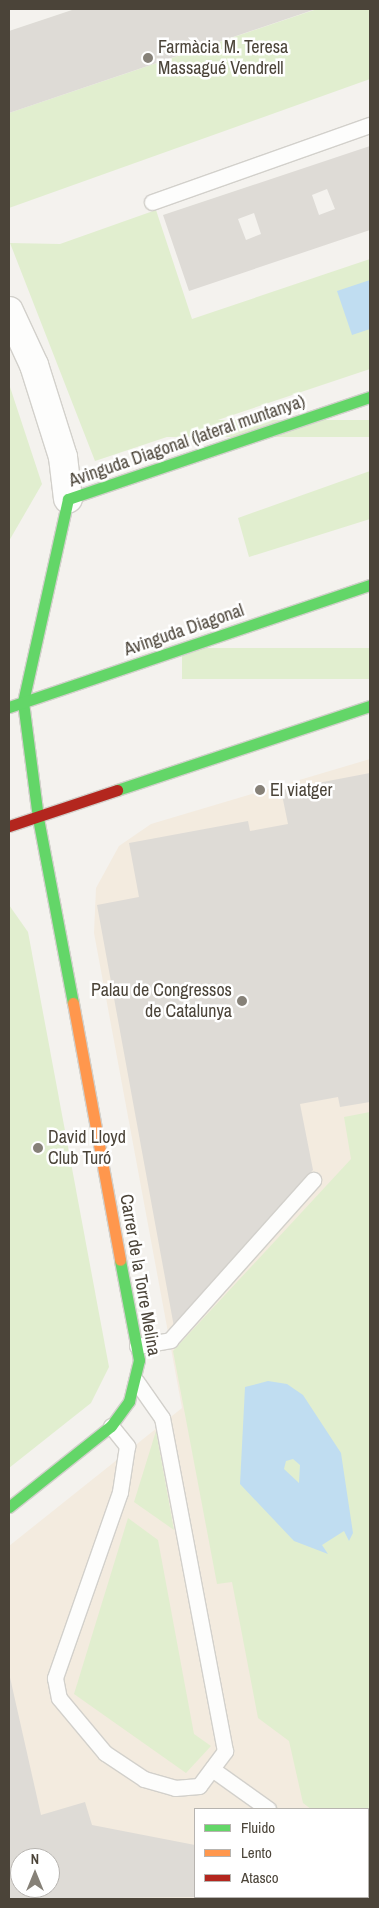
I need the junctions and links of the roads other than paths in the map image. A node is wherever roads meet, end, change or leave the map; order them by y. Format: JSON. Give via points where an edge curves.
{"nodes":[{"id":1,"x":370,"y":124,"type":"edge"},
{"id":2,"x":152,"y":202,"type":"dead end"},
{"id":3,"x":9,"y":311,"type":"edge"},
{"id":4,"x":370,"y":397,"type":"edge"},
{"id":5,"x":68,"y":499,"type":"junction"},
{"id":6,"x":370,"y":585,"type":"edge"},
{"id":7,"x":23,"y":702,"type":"junction"},
{"id":8,"x":370,"y":706,"type":"edge"},
{"id":9,"x":9,"y":707,"type":"edge"},
{"id":10,"x":38,"y":818,"type":"junction"},
{"id":11,"x":9,"y":826,"type":"edge"},
{"id":12,"x":313,"y":1180,"type":"dead end"},
{"id":13,"x":137,"y":1346,"type":"junction"},
{"id":14,"x":136,"y":1381,"type":"junction"},
{"id":15,"x":111,"y":1426,"type":"junction"},
{"id":16,"x":9,"y":1507,"type":"edge"},
{"id":17,"x":212,"y":1769,"type":"junction"},
{"id":18,"x":267,"y":1808,"type":"edge"}],
"edges":[{"from":1,"to":2,"type":"lane"},
{"from":3,"to":5,"type":"street","via":[[34,365],[64,457]]},
{"from":4,"to":5,"type":"street","name":"Avinguda Diagonal (lateral muntanya)"},
{"from":5,"to":7,"type":"street","name":"Avinguda Diagonal (lateral muntanya)"},
{"from":6,"to":7,"type":"street","name":"Avinguda Diagonal"},
{"from":7,"to":9,"type":"street","name":"Avinguda Diagonal"},
{"from":7,"to":10,"type":"street","name":"Avinguda Diagonal (lateral muntanya)"},
{"from":8,"to":10,"type":"street"},
{"from":10,"to":11,"type":"street"},
{"from":10,"to":13,"type":"street","name":"Carrer de la Torre Melina"},
{"from":12,"to":13,"type":"lane","via":[[170,1340]]},
{"from":13,"to":14,"type":"street","name":"Carrer de la Torre Melina"},
{"from":14,"to":15,"type":"street","name":"Carrer de la Torre Melina","via":[[129,1401]]},
{"from":14,"to":17,"type":"lane","via":[[162,1418],[225,1751]]},
{"from":15,"to":16,"type":"street","name":"Carrer de la Torre Melina"},
{"from":15,"to":17,"type":"lane","via":[[126,1446],[120,1492],[55,1678],[59,1698],[105,1753],[144,1779],[175,1788],[199,1786]]},
{"from":17,"to":18,"type":"lane"}]}
